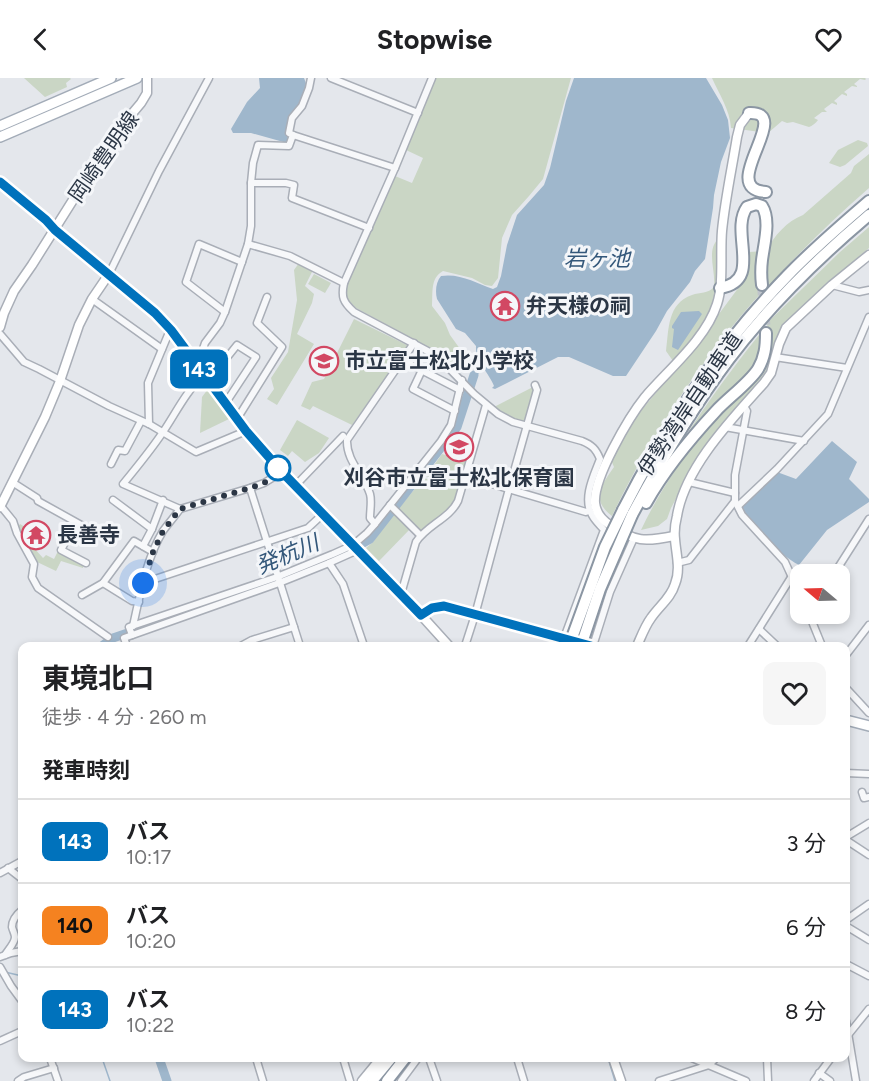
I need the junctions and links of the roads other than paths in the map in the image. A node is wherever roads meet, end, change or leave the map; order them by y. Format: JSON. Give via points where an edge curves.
{"nodes":[{"id":1,"x":111,"y":78,"type":"edge"},
{"id":2,"x":137,"y":78,"type":"edge"},
{"id":3,"x":147,"y":78,"type":"edge"},
{"id":4,"x":209,"y":78,"type":"edge"},
{"id":5,"x":311,"y":78,"type":"edge"},
{"id":6,"x":331,"y":78,"type":"edge"},
{"id":7,"x":432,"y":78,"type":"edge"},
{"id":8,"x":418,"y":113,"type":"junction"},
{"id":9,"x":749,"y":113,"type":"joint"},
{"id":10,"x":0,"y":126,"type":"edge"},
{"id":11,"x":292,"y":135,"type":"junction"},
{"id":12,"x":0,"y":137,"type":"edge"},
{"id":13,"x":395,"y":168,"type":"junction"},
{"id":14,"x":0,"y":182,"type":"edge"},
{"id":15,"x":251,"y":183,"type":"junction"},
{"id":16,"x":763,"y":189,"type":"dead end"},
{"id":17,"x":869,"y":194,"type":"edge"},
{"id":18,"x":869,"y":201,"type":"edge"},
{"id":19,"x":869,"y":215,"type":"edge"},
{"id":20,"x":369,"y":228,"type":"junction"},
{"id":21,"x":55,"y":230,"type":"junction"},
{"id":22,"x":248,"y":244,"type":"junction"},
{"id":23,"x":869,"y":255,"type":"edge"},
{"id":24,"x":242,"y":262,"type":"junction"},
{"id":25,"x":109,"y":274,"type":"junction"},
{"id":26,"x":787,"y":276,"type":"junction"},
{"id":27,"x":344,"y":283,"type":"junction"},
{"id":28,"x":762,"y":285,"type":"tunnel mouth"},
{"id":29,"x":832,"y":285,"type":"junction"},
{"id":30,"x":720,"y":288,"type":"junction"},
{"id":31,"x":869,"y":290,"type":"edge"},
{"id":32,"x":267,"y":297,"type":"dead end"},
{"id":33,"x":92,"y":299,"type":"junction"},
{"id":34,"x":225,"y":312,"type":"junction"},
{"id":35,"x":869,"y":317,"type":"edge"},
{"id":36,"x":0,"y":327,"type":"edge"},
{"id":37,"x":171,"y":330,"type":"junction"},
{"id":38,"x":766,"y":333,"type":"tunnel mouth"},
{"id":39,"x":0,"y":334,"type":"edge"},
{"id":40,"x":414,"y":343,"type":"junction"},
{"id":41,"x":162,"y":349,"type":"junction"},
{"id":42,"x":775,"y":357,"type":"junction"},
{"id":43,"x":402,"y":360,"type":"junction"},
{"id":44,"x":197,"y":366,"type":"junction"},
{"id":45,"x":847,"y":368,"type":"junction"},
{"id":46,"x":422,"y":370,"type":"junction"},
{"id":47,"x":204,"y":375,"type":"junction"},
{"id":48,"x":462,"y":380,"type":"junction"},
{"id":49,"x":60,"y":381,"type":"junction"},
{"id":50,"x":535,"y":385,"type":"dead end"},
{"id":51,"x":214,"y":389,"type":"junction"},
{"id":52,"x":460,"y":390,"type":"junction"},
{"id":53,"x":225,"y":404,"type":"junction"},
{"id":54,"x":486,"y":405,"type":"junction"},
{"id":55,"x":744,"y":406,"type":"junction"},
{"id":56,"x":454,"y":411,"type":"junction"},
{"id":57,"x":237,"y":419,"type":"junction"},
{"id":58,"x":141,"y":421,"type":"junction"},
{"id":59,"x":149,"y":424,"type":"junction"},
{"id":60,"x":527,"y":426,"type":"junction"},
{"id":61,"x":725,"y":427,"type":"junction"},
{"id":62,"x":743,"y":430,"type":"junction"},
{"id":63,"x":246,"y":431,"type":"junction"},
{"id":64,"x":164,"y":432,"type":"junction"},
{"id":65,"x":343,"y":436,"type":"dead end"},
{"id":66,"x":804,"y":441,"type":"junction"},
{"id":67,"x":111,"y":464,"type":"dead end"},
{"id":68,"x":282,"y":472,"type":"junction"},
{"id":69,"x":465,"y":476,"type":"junction"},
{"id":70,"x":12,"y":482,"type":"junction"},
{"id":71,"x":689,"y":482,"type":"junction"},
{"id":72,"x":296,"y":485,"type":"junction"},
{"id":73,"x":250,"y":488,"type":"junction"},
{"id":74,"x":509,"y":489,"type":"junction"},
{"id":75,"x":735,"y":493,"type":"junction"},
{"id":76,"x":113,"y":500,"type":"dead end"},
{"id":77,"x":163,"y":500,"type":"junction"},
{"id":78,"x":736,"y":504,"type":"junction"},
{"id":79,"x":390,"y":505,"type":"junction"},
{"id":80,"x":0,"y":506,"type":"edge"},
{"id":81,"x":180,"y":509,"type":"junction"},
{"id":82,"x":590,"y":511,"type":"junction"},
{"id":83,"x":323,"y":514,"type":"junction"},
{"id":84,"x":631,"y":514,"type":"junction"},
{"id":85,"x":869,"y":519,"type":"edge"},
{"id":86,"x":375,"y":524,"type":"junction"},
{"id":87,"x":152,"y":529,"type":"junction"},
{"id":88,"x":92,"y":531,"type":"dead end"},
{"id":89,"x":69,"y":535,"type":"dead end"},
{"id":90,"x":420,"y":535,"type":"junction"},
{"id":91,"x":674,"y":536,"type":"junction"},
{"id":92,"x":633,"y":538,"type":"junction"},
{"id":93,"x":266,"y":543,"type":"junction"},
{"id":94,"x":143,"y":546,"type":"junction"},
{"id":95,"x":358,"y":550,"type":"junction"},
{"id":96,"x":153,"y":552,"type":"junction"},
{"id":97,"x":86,"y":563,"type":"dead end"},
{"id":98,"x":330,"y":563,"type":"junction"},
{"id":99,"x":677,"y":563,"type":"junction"},
{"id":100,"x":840,"y":564,"type":"edge"},
{"id":101,"x":790,"y":572,"type":"edge"},
{"id":102,"x":790,"y":579,"type":"edge"},
{"id":103,"x":278,"y":580,"type":"junction"},
{"id":104,"x":103,"y":583,"type":"junction"},
{"id":105,"x":143,"y":583,"type":"junction"},
{"id":106,"x":401,"y":594,"type":"junction"},
{"id":107,"x":81,"y":595,"type":"dead end"},
{"id":108,"x":139,"y":602,"type":"junction"},
{"id":109,"x":421,"y":615,"type":"junction"},
{"id":110,"x":475,"y":615,"type":"junction"},
{"id":111,"x":812,"y":624,"type":"edge"},
{"id":112,"x":869,"y":625,"type":"edge"},
{"id":113,"x":131,"y":627,"type":"junction"},
{"id":114,"x":294,"y":627,"type":"junction"},
{"id":115,"x":759,"y":629,"type":"junction"},
{"id":116,"x":132,"y":635,"type":"junction"},
{"id":117,"x":108,"y":637,"type":"dead end"},
{"id":118,"x":126,"y":642,"type":"edge"},
{"id":119,"x":248,"y":642,"type":"edge"},
{"id":120,"x":299,"y":642,"type":"edge"},
{"id":121,"x":363,"y":642,"type":"edge"},
{"id":122,"x":445,"y":642,"type":"edge"},
{"id":123,"x":466,"y":642,"type":"edge"},
{"id":124,"x":558,"y":642,"type":"edge"},
{"id":125,"x":565,"y":642,"type":"edge"},
{"id":126,"x":565,"y":642,"type":"edge"},
{"id":127,"x":588,"y":642,"type":"edge"},
{"id":128,"x":588,"y":642,"type":"edge"},
{"id":129,"x":639,"y":642,"type":"edge"},
{"id":130,"x":751,"y":642,"type":"edge"},
{"id":131,"x":773,"y":642,"type":"edge"},
{"id":132,"x":820,"y":642,"type":"edge"},
{"id":133,"x":850,"y":650,"type":"edge"},
{"id":134,"x":850,"y":692,"type":"edge"},
{"id":135,"x":869,"y":713,"type":"edge"},
{"id":136,"x":850,"y":721,"type":"edge"},
{"id":137,"x":869,"y":726,"type":"edge"},
{"id":138,"x":850,"y":773,"type":"edge"},
{"id":139,"x":869,"y":774,"type":"edge"},
{"id":140,"x":862,"y":792,"type":"dead end"},
{"id":141,"x":869,"y":797,"type":"edge"},
{"id":142,"x":869,"y":823,"type":"edge"},
{"id":143,"x":850,"y":836,"type":"edge"},
{"id":144,"x":850,"y":842,"type":"edge"},
{"id":145,"x":869,"y":855,"type":"edge"},
{"id":146,"x":18,"y":863,"type":"edge"},
{"id":147,"x":8,"y":868,"type":"junction"},
{"id":148,"x":0,"y":873,"type":"edge"},
{"id":149,"x":18,"y":876,"type":"edge"},
{"id":150,"x":869,"y":904,"type":"edge"},
{"id":151,"x":18,"y":913,"type":"edge"},
{"id":152,"x":850,"y":917,"type":"edge"},
{"id":153,"x":850,"y":928,"type":"edge"},
{"id":154,"x":869,"y":940,"type":"edge"},
{"id":155,"x":18,"y":952,"type":"edge"},
{"id":156,"x":3,"y":956,"type":"edge"},
{"id":157,"x":850,"y":966,"type":"edge"},
{"id":158,"x":0,"y":967,"type":"edge"},
{"id":159,"x":869,"y":976,"type":"edge"},
{"id":160,"x":18,"y":996,"type":"edge"},
{"id":161,"x":869,"y":1009,"type":"edge"},
{"id":162,"x":850,"y":1032,"type":"edge"},
{"id":163,"x":18,"y":1033,"type":"edge"},
{"id":164,"x":0,"y":1041,"type":"edge"},
{"id":165,"x":850,"y":1051,"type":"edge"},
{"id":166,"x":52,"y":1062,"type":"edge"},
{"id":167,"x":257,"y":1062,"type":"edge"},
{"id":168,"x":344,"y":1062,"type":"edge"},
{"id":169,"x":378,"y":1062,"type":"edge"},
{"id":170,"x":388,"y":1062,"type":"edge"},
{"id":171,"x":402,"y":1062,"type":"edge"},
{"id":172,"x":415,"y":1062,"type":"edge"},
{"id":173,"x":430,"y":1062,"type":"edge"},
{"id":174,"x":518,"y":1062,"type":"edge"},
{"id":175,"x":614,"y":1062,"type":"edge"},
{"id":176,"x":702,"y":1062,"type":"edge"},
{"id":177,"x":713,"y":1062,"type":"edge"},
{"id":178,"x":767,"y":1062,"type":"edge"},
{"id":179,"x":828,"y":1062,"type":"edge"},
{"id":180,"x":710,"y":1065,"type":"junction"},
{"id":181,"x":54,"y":1068,"type":"junction"},
{"id":182,"x":819,"y":1073,"type":"junction"},
{"id":183,"x":18,"y":1081,"type":"edge"},
{"id":184,"x":58,"y":1081,"type":"edge"},
{"id":185,"x":263,"y":1081,"type":"edge"},
{"id":186,"x":350,"y":1081,"type":"edge"},
{"id":187,"x":362,"y":1081,"type":"edge"},
{"id":188,"x":372,"y":1081,"type":"edge"},
{"id":189,"x":387,"y":1081,"type":"edge"},
{"id":190,"x":400,"y":1081,"type":"edge"},
{"id":191,"x":437,"y":1081,"type":"edge"},
{"id":192,"x":524,"y":1081,"type":"edge"},
{"id":193,"x":621,"y":1081,"type":"edge"},
{"id":194,"x":659,"y":1081,"type":"edge"},
{"id":195,"x":746,"y":1081,"type":"edge"},
{"id":196,"x":768,"y":1081,"type":"edge"},
{"id":197,"x":814,"y":1081,"type":"edge"},
{"id":198,"x":830,"y":1081,"type":"edge"},
{"id":199,"x":856,"y":1081,"type":"edge"}],
"edges":[{"from":1,"to":10,"type":"main road"},
{"from":2,"to":12,"type":"main road"},
{"from":3,"to":21,"type":"street","name":"岡崎豊明線","via":[[147,93],[141,103],[120,128]]},
{"from":4,"to":25,"type":"street"},
{"from":5,"to":11,"type":"street","via":[[302,106],[292,118]]},
{"from":6,"to":8,"type":"street"},
{"from":7,"to":8,"type":"street"},
{"from":8,"to":13,"type":"street"},
{"from":9,"to":16,"type":"highway","via":[[758,114],[764,124],[748,174],[749,183]]},
{"from":9,"to":30,"type":"street","via":[[740,125],[735,148],[722,230]]},
{"from":11,"to":13,"type":"street"},
{"from":11,"to":15,"type":"street","via":[[290,146],[258,145]]},
{"from":13,"to":20,"type":"street"},
{"from":14,"to":21,"type":"main road"},
{"from":15,"to":20,"type":"street","via":[[294,185],[292,198]]},
{"from":15,"to":22,"type":"street"},
{"from":17,"to":26,"type":"highway","via":[[821,237]]},
{"from":18,"to":26,"type":"highway","name":"伊勢湾岸自動車道"},
{"from":19,"to":84,"type":"highway","name":"伊勢湾岸自動車道","via":[[802,277],[729,359],[671,445]]},
{"from":20,"to":27,"type":"street"},
{"from":21,"to":25,"type":"main road"},
{"from":21,"to":36,"type":"street","name":"岡崎豊明線","via":[[14,291]]},
{"from":22,"to":24,"type":"street"},
{"from":22,"to":27,"type":"street","via":[[290,256]]},
{"from":23,"to":29,"type":"street"},
{"from":24,"to":34,"type":"street"},
{"from":24,"to":34,"type":"street","via":[[199,244],[195,254],[186,282]]},
{"from":25,"to":33,"type":"street"},
{"from":25,"to":37,"type":"main road"},
{"from":26,"to":84,"type":"highway","name":"伊勢湾岸自動車道","via":[[703,378],[661,439],[641,474]]},
{"from":27,"to":40,"type":"street","via":[[341,293],[354,312]]},
{"from":28,"to":30,"type":"highway","via":[[765,212],[756,204],[747,207],[742,218],[741,275],[736,283]]},
{"from":29,"to":31,"type":"street","via":[[859,292]]},
{"from":29,"to":42,"type":"street","via":[[786,328]]},
{"from":30,"to":92,"type":"street","via":[[710,320],[645,397],[615,445],[597,485],[595,506],[600,516]]},
{"from":32,"to":57,"type":"street","via":[[257,323],[282,347]]},
{"from":33,"to":41,"type":"street"},
{"from":33,"to":49,"type":"street"},
{"from":34,"to":44,"type":"street","via":[[205,343]]},
{"from":35,"to":45,"type":"street"},
{"from":37,"to":41,"type":"street"},
{"from":37,"to":44,"type":"main road"},
{"from":38,"to":84,"type":"highway","via":[[763,359],[756,373],[717,409]]},
{"from":39,"to":49,"type":"street","via":[[24,362]]},
{"from":40,"to":43,"type":"street"},
{"from":40,"to":48,"type":"street","via":[[437,356]]},
{"from":41,"to":59,"type":"street","via":[[148,383]]},
{"from":42,"to":45,"type":"street"},
{"from":42,"to":55,"type":"street","via":[[771,373]]},
{"from":43,"to":46,"type":"street"},
{"from":43,"to":86,"type":"street","via":[[347,440],[346,449],[371,496],[370,518]]},
{"from":44,"to":47,"type":"main road"},
{"from":45,"to":66,"type":"street","via":[[828,414]]},
{"from":46,"to":52,"type":"street"},
{"from":46,"to":56,"type":"street","via":[[413,389]]},
{"from":47,"to":51,"type":"main road"},
{"from":47,"to":64,"type":"street"},
{"from":48,"to":52,"type":"street"},
{"from":48,"to":54,"type":"street"},
{"from":49,"to":58,"type":"street"},
{"from":49,"to":70,"type":"street"},
{"from":50,"to":60,"type":"street"},
{"from":51,"to":53,"type":"main road"},
{"from":51,"to":53,"type":"street","via":[[225,360],[237,345],[256,357]]},
{"from":52,"to":56,"type":"street"},
{"from":53,"to":57,"type":"main road"},
{"from":54,"to":60,"type":"street"},
{"from":54,"to":69,"type":"street"},
{"from":55,"to":61,"type":"street"},
{"from":55,"to":62,"type":"street","via":[[747,411]]},
{"from":56,"to":79,"type":"street","via":[[441,441]]},
{"from":57,"to":63,"type":"main road"},
{"from":58,"to":59,"type":"street"},
{"from":58,"to":67,"type":"street","via":[[125,451],[118,450]]},
{"from":59,"to":64,"type":"street"},
{"from":60,"to":74,"type":"street"},
{"from":60,"to":82,"type":"street","via":[[592,446],[600,459],[588,495]]},
{"from":61,"to":62,"type":"street"},
{"from":61,"to":71,"type":"street"},
{"from":62,"to":66,"type":"street"},
{"from":62,"to":75,"type":"street"},
{"from":63,"to":64,"type":"street","via":[[196,452]]},
{"from":63,"to":68,"type":"main road"},
{"from":64,"to":77,"type":"street","via":[[123,484]]},
{"from":65,"to":72,"type":"street"},
{"from":66,"to":78,"type":"street"},
{"from":68,"to":72,"type":"main road"},
{"from":68,"to":73,"type":"street"},
{"from":69,"to":74,"type":"street"},
{"from":69,"to":90,"type":"street","via":[[454,508]]},
{"from":70,"to":80,"type":"street"},
{"from":70,"to":88,"type":"street"},
{"from":71,"to":75,"type":"street"},
{"from":71,"to":91,"type":"street"},
{"from":72,"to":83,"type":"main road"},
{"from":73,"to":81,"type":"street"},
{"from":73,"to":93,"type":"street"},
{"from":74,"to":82,"type":"street"},
{"from":74,"to":110,"type":"street"},
{"from":75,"to":78,"type":"street"},
{"from":76,"to":87,"type":"street"},
{"from":77,"to":81,"type":"street"},
{"from":77,"to":87,"type":"street"},
{"from":78,"to":99,"type":"street","via":[[689,560]]},
{"from":78,"to":101,"type":"street"},
{"from":79,"to":86,"type":"street"},
{"from":79,"to":90,"type":"street"},
{"from":80,"to":117,"type":"street","via":[[13,521],[33,564],[32,577],[38,588]]},
{"from":81,"to":96,"type":"street"},
{"from":82,"to":126,"type":"street","via":[[604,531]]},
{"from":83,"to":93,"type":"street","via":[[308,528]]},
{"from":83,"to":95,"type":"main road"},
{"from":84,"to":125,"type":"highway","name":"伊勢湾岸自動車道","bridge":true,"via":[[606,548]]},
{"from":84,"to":127,"type":"highway","name":"伊勢湾岸自動車道","bridge":true,"via":[[604,579]]},
{"from":85,"to":100,"type":"street"},
{"from":86,"to":95,"type":"street"},
{"from":87,"to":94,"type":"street"},
{"from":89,"to":97,"type":"street","via":[[61,550]]},
{"from":90,"to":106,"type":"street"},
{"from":91,"to":92,"type":"street","via":[[652,541]]},
{"from":91,"to":99,"type":"street"},
{"from":92,"to":128,"type":"street"},
{"from":93,"to":103,"type":"street"},
{"from":93,"to":105,"type":"street"},
{"from":94,"to":96,"type":"street"},
{"from":94,"to":104,"type":"street","via":[[134,541]]},
{"from":95,"to":98,"type":"street"},
{"from":95,"to":103,"type":"street"},
{"from":95,"to":106,"type":"main road"},
{"from":96,"to":105,"type":"street"},
{"from":98,"to":103,"type":"street"},
{"from":98,"to":121,"type":"street","via":[[343,584]]},
{"from":99,"to":129,"type":"street","via":[[674,588],[651,617]]},
{"from":102,"to":115,"type":"street"},
{"from":103,"to":113,"type":"street"},
{"from":103,"to":114,"type":"street"},
{"from":103,"to":116,"type":"street"},
{"from":104,"to":107,"type":"street"},
{"from":104,"to":108,"type":"street"},
{"from":105,"to":108,"type":"street"},
{"from":106,"to":109,"type":"main road"},
{"from":108,"to":113,"type":"street"},
{"from":109,"to":110,"type":"main road","via":[[444,606]]},
{"from":109,"to":122,"type":"street"},
{"from":110,"to":123,"type":"street"},
{"from":110,"to":124,"type":"main road"},
{"from":111,"to":132,"type":"street"},
{"from":112,"to":133,"type":"street"},
{"from":113,"to":116,"type":"street"},
{"from":114,"to":119,"type":"street"},
{"from":114,"to":120,"type":"street"},
{"from":115,"to":130,"type":"street"},
{"from":115,"to":131,"type":"street"},
{"from":116,"to":118,"type":"street","via":[[124,638]]},
{"from":134,"to":135,"type":"street"},
{"from":136,"to":137,"type":"main road"},
{"from":138,"to":139,"type":"street"},
{"from":140,"to":141,"type":"street","via":[[864,798]]},
{"from":142,"to":143,"type":"street"},
{"from":144,"to":145,"type":"street"},
{"from":146,"to":147,"type":"street"},
{"from":147,"to":148,"type":"street"},
{"from":147,"to":149,"type":"street"},
{"from":150,"to":152,"type":"street"},
{"from":151,"to":156,"type":"street","via":[[12,928],[14,941]]},
{"from":153,"to":154,"type":"street"},
{"from":155,"to":156,"type":"street"},
{"from":157,"to":159,"type":"street"},
{"from":158,"to":160,"type":"street"},
{"from":161,"to":162,"type":"street"},
{"from":163,"to":164,"type":"street"},
{"from":165,"to":199,"type":"street"},
{"from":166,"to":181,"type":"street"},
{"from":167,"to":185,"type":"street"},
{"from":168,"to":186,"type":"street"},
{"from":169,"to":187,"type":"street"},
{"from":170,"to":188,"type":"highway"},
{"from":171,"to":189,"type":"highway"},
{"from":172,"to":190,"type":"street"},
{"from":173,"to":191,"type":"street"},
{"from":174,"to":192,"type":"street"},
{"from":175,"to":193,"type":"street"},
{"from":176,"to":180,"type":"street"},
{"from":177,"to":180,"type":"street"},
{"from":178,"to":196,"type":"street"},
{"from":179,"to":182,"type":"street"},
{"from":180,"to":194,"type":"street"},
{"from":180,"to":195,"type":"street"},
{"from":181,"to":183,"type":"street"},
{"from":181,"to":184,"type":"street"},
{"from":182,"to":197,"type":"street"},
{"from":182,"to":198,"type":"street"}]}
